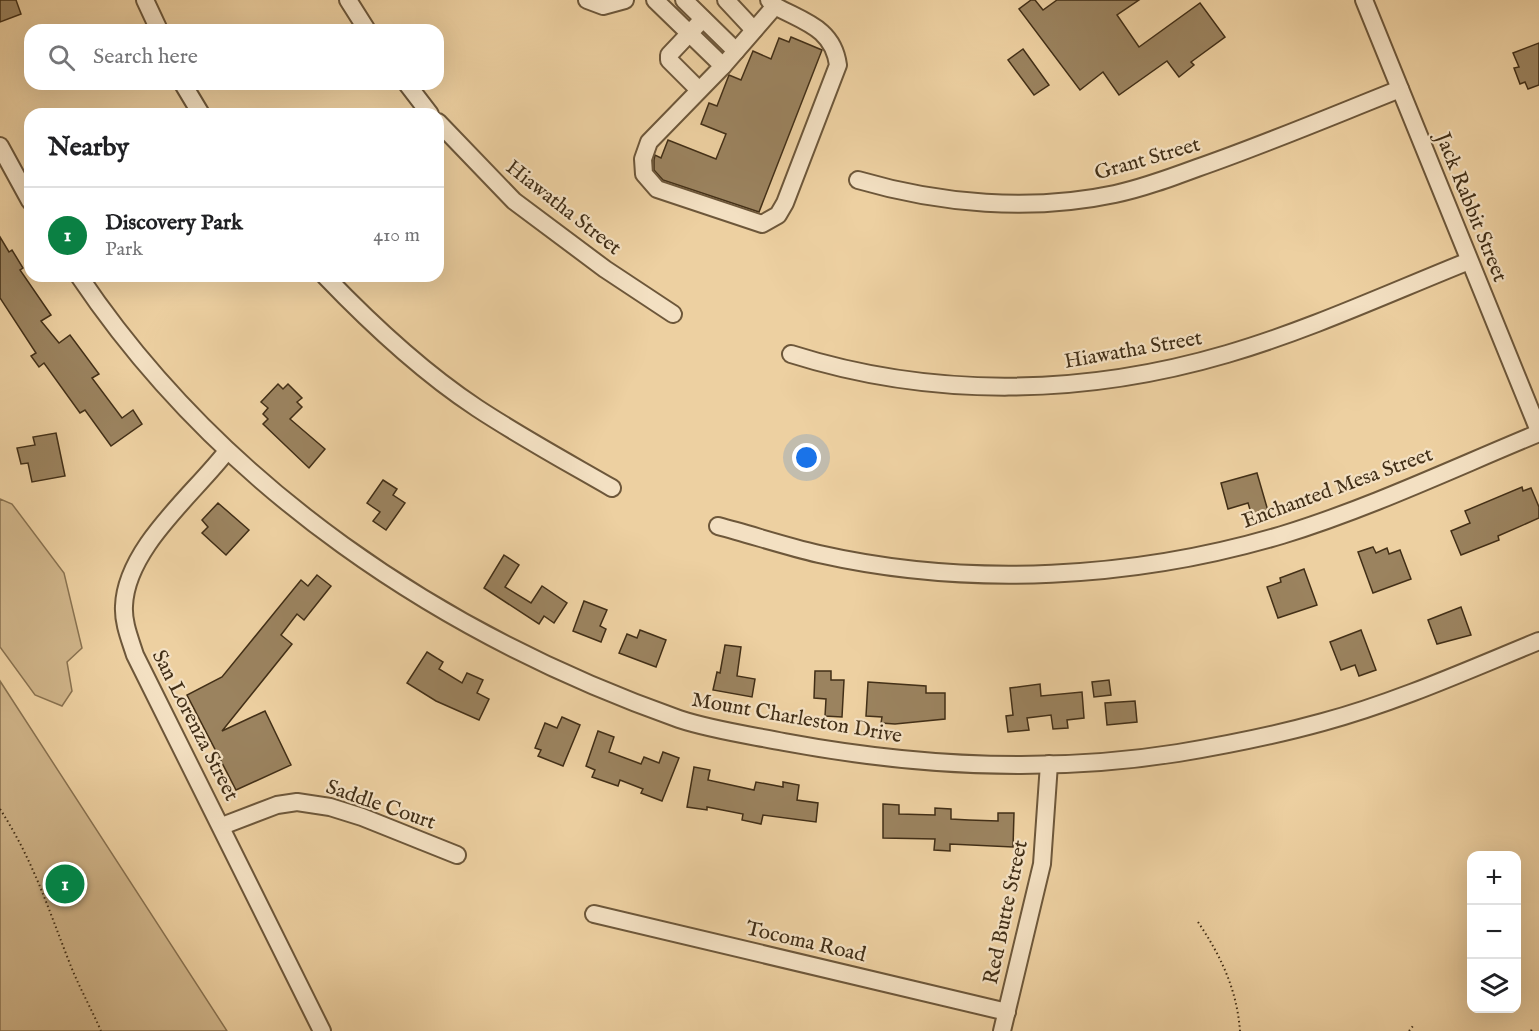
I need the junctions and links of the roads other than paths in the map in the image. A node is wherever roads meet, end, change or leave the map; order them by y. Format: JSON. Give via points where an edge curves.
{"nodes":[{"id":1,"x":145,"y":0,"type":"edge"},
{"id":2,"x":348,"y":0,"type":"edge"},
{"id":3,"x":587,"y":0,"type":"edge"},
{"id":4,"x":625,"y":0,"type":"edge"},
{"id":5,"x":655,"y":0,"type":"edge"},
{"id":6,"x":684,"y":0,"type":"edge"},
{"id":7,"x":726,"y":0,"type":"edge"},
{"id":8,"x":1364,"y":0,"type":"edge"},
{"id":9,"x":772,"y":3,"type":"edge"},
{"id":10,"x":704,"y":19,"type":"junction"},
{"id":11,"x":156,"y":24,"type":"edge"},
{"id":12,"x":363,"y":24,"type":"edge"},
{"id":13,"x":754,"y":30,"type":"junction"},
{"id":14,"x":690,"y":34,"type":"junction"},
{"id":15,"x":736,"y":51,"type":"junction"},
{"id":16,"x":723,"y":66,"type":"junction"},
{"id":17,"x":1400,"y":88,"type":"junction"},
{"id":18,"x":187,"y":90,"type":"edge"},
{"id":19,"x":412,"y":90,"type":"edge"},
{"id":20,"x":699,"y":90,"type":"junction"},
{"id":21,"x":197,"y":108,"type":"edge"},
{"id":22,"x":425,"y":108,"type":"edge"},
{"id":23,"x":444,"y":129,"type":"edge"},
{"id":24,"x":0,"y":146,"type":"edge"},
{"id":25,"x":858,"y":180,"type":"dead end"},
{"id":26,"x":24,"y":190,"type":"edge"},
{"id":27,"x":1469,"y":261,"type":"junction"},
{"id":28,"x":83,"y":282,"type":"edge"},
{"id":29,"x":331,"y":282,"type":"edge"},
{"id":30,"x":673,"y":314,"type":"dead end"},
{"id":31,"x":791,"y":354,"type":"dead end"},
{"id":32,"x":1539,"y":432,"type":"edge"},
{"id":33,"x":227,"y":451,"type":"junction"},
{"id":34,"x":612,"y":488,"type":"dead end"},
{"id":35,"x":718,"y":526,"type":"dead end"},
{"id":36,"x":1539,"y":641,"type":"edge"},
{"id":37,"x":1049,"y":764,"type":"junction"},
{"id":38,"x":222,"y":826,"type":"junction"},
{"id":39,"x":457,"y":855,"type":"dead end"},
{"id":40,"x":594,"y":914,"type":"dead end"},
{"id":41,"x":1007,"y":1012,"type":"junction"},
{"id":42,"x":322,"y":1031,"type":"edge"},
{"id":43,"x":1002,"y":1031,"type":"edge"}],
"edges":[{"from":1,"to":11,"type":"street"},
{"from":2,"to":12,"type":"street"},
{"from":3,"to":4,"type":"street","via":[[603,6]]},
{"from":5,"to":14,"type":"street"},
{"from":6,"to":10,"type":"street"},
{"from":7,"to":13,"type":"street"},
{"from":8,"to":17,"type":"street","name":"Jack Rabbit Street"},
{"from":9,"to":13,"type":"street"},
{"from":9,"to":20,"type":"street","via":[[827,34],[836,48],[838,65],[778,216],[762,224],[657,189],[644,174],[643,159],[649,141]]},
{"from":10,"to":14,"type":"street"},
{"from":10,"to":15,"type":"street"},
{"from":13,"to":15,"type":"street"},
{"from":14,"to":16,"type":"street"},
{"from":14,"to":20,"type":"street","via":[[669,55],[669,60]]},
{"from":15,"to":16,"type":"street"},
{"from":16,"to":20,"type":"street"},
{"from":17,"to":25,"type":"street","name":"Grant Street","via":[[1246,151],[1112,195],[1039,202],[947,201]]},
{"from":17,"to":27,"type":"street","name":"Jack Rabbit Street"},
{"from":18,"to":21,"type":"street"},
{"from":19,"to":22,"type":"street"},
{"from":23,"to":30,"type":"street","name":"Hiawatha Street","via":[[514,201]]},
{"from":24,"to":26,"type":"street"},
{"from":27,"to":31,"type":"street","name":"Hiawatha Street","via":[[1227,354],[1093,382],[1038,387],[964,386],[892,379],[838,369]]},
{"from":27,"to":32,"type":"street","name":"Jack Rabbit Street"},
{"from":28,"to":33,"type":"street","name":"Mount Charleston Drive","via":[[165,386]]},
{"from":29,"to":34,"type":"street","via":[[415,361],[477,408]]},
{"from":32,"to":35,"type":"street","name":"Enchanted Mesa Street","via":[[1365,505],[1282,534],[1208,554],[1138,565],[1007,574],[910,568],[820,554]]},
{"from":33,"to":37,"type":"street","name":"Mount Charleston Drive","via":[[351,553],[459,621],[518,652],[682,720],[832,751],[910,761]]},
{"from":33,"to":38,"type":"street","name":"San Lorenza Street","via":[[153,538],[132,573],[123,608],[135,655]]},
{"from":36,"to":37,"type":"street","name":"Mount Charleston Drive","via":[[1399,698],[1323,722],[1174,753]]},
{"from":37,"to":41,"type":"street","name":"Red Butte Street","via":[[1042,864]]},
{"from":38,"to":39,"type":"street","name":"Saddle Court","via":[[297,801],[362,817]]},
{"from":38,"to":42,"type":"street","name":"San Lorenza Street"},
{"from":40,"to":41,"type":"street","name":"Tocoma Road"},
{"from":41,"to":43,"type":"street","name":"Red Butte Street"}]}
